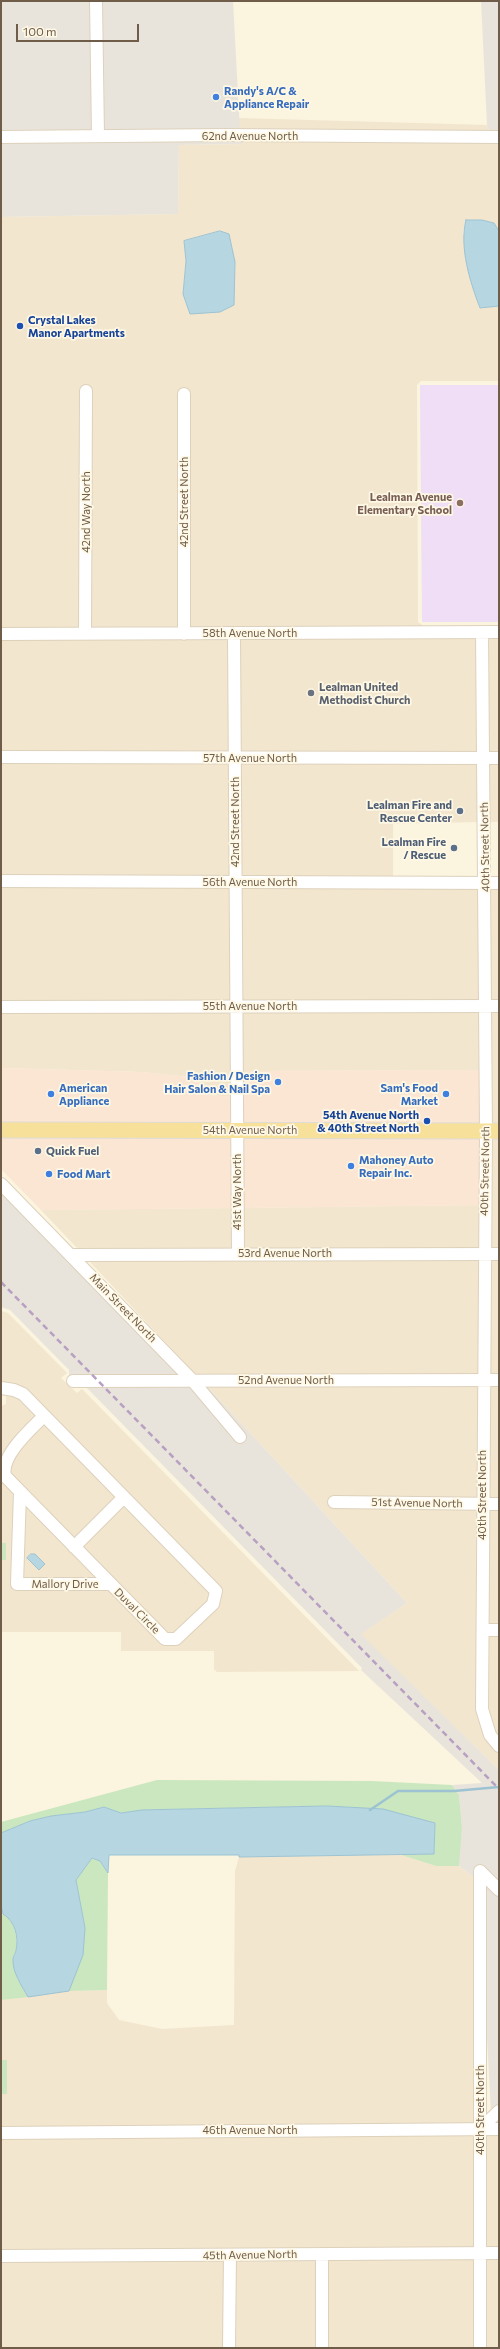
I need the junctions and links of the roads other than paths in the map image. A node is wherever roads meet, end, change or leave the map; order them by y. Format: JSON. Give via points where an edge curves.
{"nodes":[{"id":1,"x":96,"y":1,"type":"edge"},
{"id":2,"x":98,"y":136,"type":"junction"},
{"id":3,"x":1,"y":137,"type":"edge"},
{"id":4,"x":499,"y":137,"type":"edge"},
{"id":5,"x":86,"y":392,"type":"dead end"},
{"id":6,"x":184,"y":394,"type":"dead end"},
{"id":7,"x":482,"y":632,"type":"junction"},
{"id":8,"x":499,"y":632,"type":"edge"},
{"id":9,"x":86,"y":633,"type":"junction"},
{"id":10,"x":1,"y":634,"type":"edge"},
{"id":11,"x":184,"y":634,"type":"junction"},
{"id":12,"x":234,"y":634,"type":"junction"},
{"id":13,"x":1,"y":757,"type":"edge"},
{"id":14,"x":235,"y":758,"type":"junction"},
{"id":15,"x":499,"y":758,"type":"edge"},
{"id":16,"x":483,"y":759,"type":"junction"},
{"id":17,"x":1,"y":881,"type":"edge"},
{"id":18,"x":235,"y":882,"type":"junction"},
{"id":19,"x":485,"y":883,"type":"junction"},
{"id":20,"x":499,"y":883,"type":"edge"},
{"id":21,"x":236,"y":1006,"type":"junction"},
{"id":22,"x":485,"y":1006,"type":"junction"},
{"id":23,"x":499,"y":1006,"type":"edge"},
{"id":24,"x":1,"y":1007,"type":"edge"},
{"id":25,"x":1,"y":1130,"type":"edge"},
{"id":26,"x":237,"y":1130,"type":"junction"},
{"id":27,"x":492,"y":1131,"type":"edge"},
{"id":28,"x":1,"y":1184,"type":"edge"},
{"id":29,"x":238,"y":1253,"type":"junction"},
{"id":30,"x":484,"y":1254,"type":"junction"},
{"id":31,"x":499,"y":1254,"type":"edge"},
{"id":32,"x":72,"y":1255,"type":"junction"},
{"id":33,"x":192,"y":1380,"type":"junction"},
{"id":34,"x":483,"y":1380,"type":"junction"},
{"id":35,"x":499,"y":1380,"type":"edge"},
{"id":36,"x":73,"y":1381,"type":"dead end"},
{"id":37,"x":1,"y":1388,"type":"edge"},
{"id":38,"x":21,"y":1393,"type":"junction"},
{"id":39,"x":1,"y":1396,"type":"edge"},
{"id":40,"x":44,"y":1416,"type":"junction"},
{"id":41,"x":240,"y":1437,"type":"dead end"},
{"id":42,"x":20,"y":1492,"type":"junction"},
{"id":43,"x":124,"y":1497,"type":"junction"},
{"id":44,"x":334,"y":1502,"type":"dead end"},
{"id":45,"x":482,"y":1504,"type":"junction"},
{"id":46,"x":499,"y":1504,"type":"edge"},
{"id":47,"x":74,"y":1547,"type":"junction"},
{"id":48,"x":110,"y":1584,"type":"junction"},
{"id":49,"x":483,"y":1630,"type":"junction"},
{"id":50,"x":499,"y":1630,"type":"edge"},
{"id":51,"x":499,"y":1746,"type":"edge"},
{"id":52,"x":499,"y":1890,"type":"edge"},
{"id":53,"x":499,"y":2111,"type":"edge"},
{"id":54,"x":480,"y":2129,"type":"junction"},
{"id":55,"x":499,"y":2129,"type":"edge"},
{"id":56,"x":1,"y":2133,"type":"edge"},
{"id":57,"x":480,"y":2253,"type":"junction"},
{"id":58,"x":499,"y":2253,"type":"edge"},
{"id":59,"x":322,"y":2254,"type":"junction"},
{"id":60,"x":230,"y":2255,"type":"junction"},
{"id":61,"x":1,"y":2256,"type":"edge"},
{"id":62,"x":229,"y":2348,"type":"edge"},
{"id":63,"x":322,"y":2348,"type":"edge"},
{"id":64,"x":480,"y":2348,"type":"edge"}],
"edges":[{"from":1,"to":2,"type":"street"},
{"from":2,"to":3,"type":"street","name":"62nd Avenue North"},
{"from":2,"to":4,"type":"street","name":"62nd Avenue North"},
{"from":5,"to":9,"type":"street","name":"42nd Way North"},
{"from":6,"to":11,"type":"street","name":"42nd Street North"},
{"from":7,"to":8,"type":"street","name":"58th Avenue North"},
{"from":7,"to":12,"type":"street","name":"58th Avenue North"},
{"from":7,"to":16,"type":"street","name":"40th Street North"},
{"from":9,"to":10,"type":"street","name":"58th Avenue North"},
{"from":9,"to":11,"type":"street","name":"58th Avenue North"},
{"from":11,"to":12,"type":"street","name":"58th Avenue North"},
{"from":12,"to":14,"type":"street","name":"42nd Street North"},
{"from":13,"to":14,"type":"street","name":"57th Avenue North"},
{"from":14,"to":16,"type":"street","name":"57th Avenue North"},
{"from":14,"to":18,"type":"street","name":"42nd Street North"},
{"from":15,"to":16,"type":"street","name":"57th Avenue North"},
{"from":16,"to":19,"type":"street","name":"40th Street North"},
{"from":17,"to":18,"type":"street","name":"56th Avenue North"},
{"from":18,"to":19,"type":"street","name":"56th Avenue North"},
{"from":18,"to":21,"type":"street","name":"42nd Street North"},
{"from":19,"to":20,"type":"street","name":"56th Avenue North"},
{"from":19,"to":22,"type":"street","name":"40th Street North"},
{"from":21,"to":22,"type":"street","name":"55th Avenue North"},
{"from":21,"to":24,"type":"street","name":"55th Avenue North"},
{"from":21,"to":26,"type":"street","name":"42nd Street North"},
{"from":22,"to":23,"type":"street","name":"55th Avenue North"},
{"from":22,"to":27,"type":"street","name":"40th Street North"},
{"from":25,"to":26,"type":"main road","name":"54th Avenue North"},
{"from":26,"to":27,"type":"main road","name":"54th Avenue North"},
{"from":26,"to":29,"type":"street","name":"41st Way North"},
{"from":27,"to":30,"type":"street","name":"40th Street North"},
{"from":28,"to":32,"type":"street","name":"Main Street North"},
{"from":29,"to":30,"type":"street","name":"53rd Avenue North"},
{"from":29,"to":32,"type":"street","name":"53rd Avenue North"},
{"from":30,"to":31,"type":"street","name":"53rd Avenue North"},
{"from":30,"to":34,"type":"street","name":"40th Street North"},
{"from":32,"to":33,"type":"street","name":"Main Street North"},
{"from":33,"to":34,"type":"street","name":"52nd Avenue North"},
{"from":33,"to":36,"type":"street","name":"52nd Avenue North"},
{"from":33,"to":41,"type":"street","name":"Main Street North"},
{"from":34,"to":35,"type":"street","name":"52nd Avenue North"},
{"from":34,"to":45,"type":"street","name":"40th Street North"},
{"from":37,"to":38,"type":"street"},
{"from":38,"to":39,"type":"street"},
{"from":38,"to":40,"type":"street","name":"Duval Circle"},
{"from":40,"to":42,"type":"street","name":"Duval Circle","via":[[4,1459],[2,1472]]},
{"from":40,"to":43,"type":"street","name":"Duval Circle"},
{"from":42,"to":47,"type":"street","name":"Duval Circle"},
{"from":42,"to":48,"type":"street","name":"Mallory Drive","via":[[17,1584]]},
{"from":43,"to":47,"type":"street"},
{"from":43,"to":48,"type":"street","name":"Duval Circle","via":[[213,1587],[216,1595],[213,1604],[183,1635],[172,1640],[165,1639]]},
{"from":44,"to":45,"type":"street","name":"51st Avenue North"},
{"from":45,"to":46,"type":"street","name":"51st Avenue North"},
{"from":45,"to":49,"type":"street","name":"40th Street North"},
{"from":47,"to":48,"type":"street","name":"Duval Circle"},
{"from":49,"to":50,"type":"street"},
{"from":49,"to":51,"type":"street","name":"40th Street North","via":[[482,1710],[490,1735]]},
{"from":52,"to":54,"type":"street","name":"40th Street North","via":[[480,1871]]},
{"from":53,"to":54,"type":"street"},
{"from":54,"to":55,"type":"street","name":"46th Avenue North"},
{"from":54,"to":56,"type":"street","name":"46th Avenue North"},
{"from":54,"to":57,"type":"street","name":"40th Street North"},
{"from":57,"to":58,"type":"street","name":"45th Avenue North"},
{"from":57,"to":59,"type":"street","name":"45th Avenue North"},
{"from":57,"to":64,"type":"street","name":"40th Street North"},
{"from":59,"to":60,"type":"street","name":"45th Avenue North"},
{"from":59,"to":63,"type":"street"},
{"from":60,"to":61,"type":"street","name":"45th Avenue North"},
{"from":60,"to":62,"type":"street"}]}
